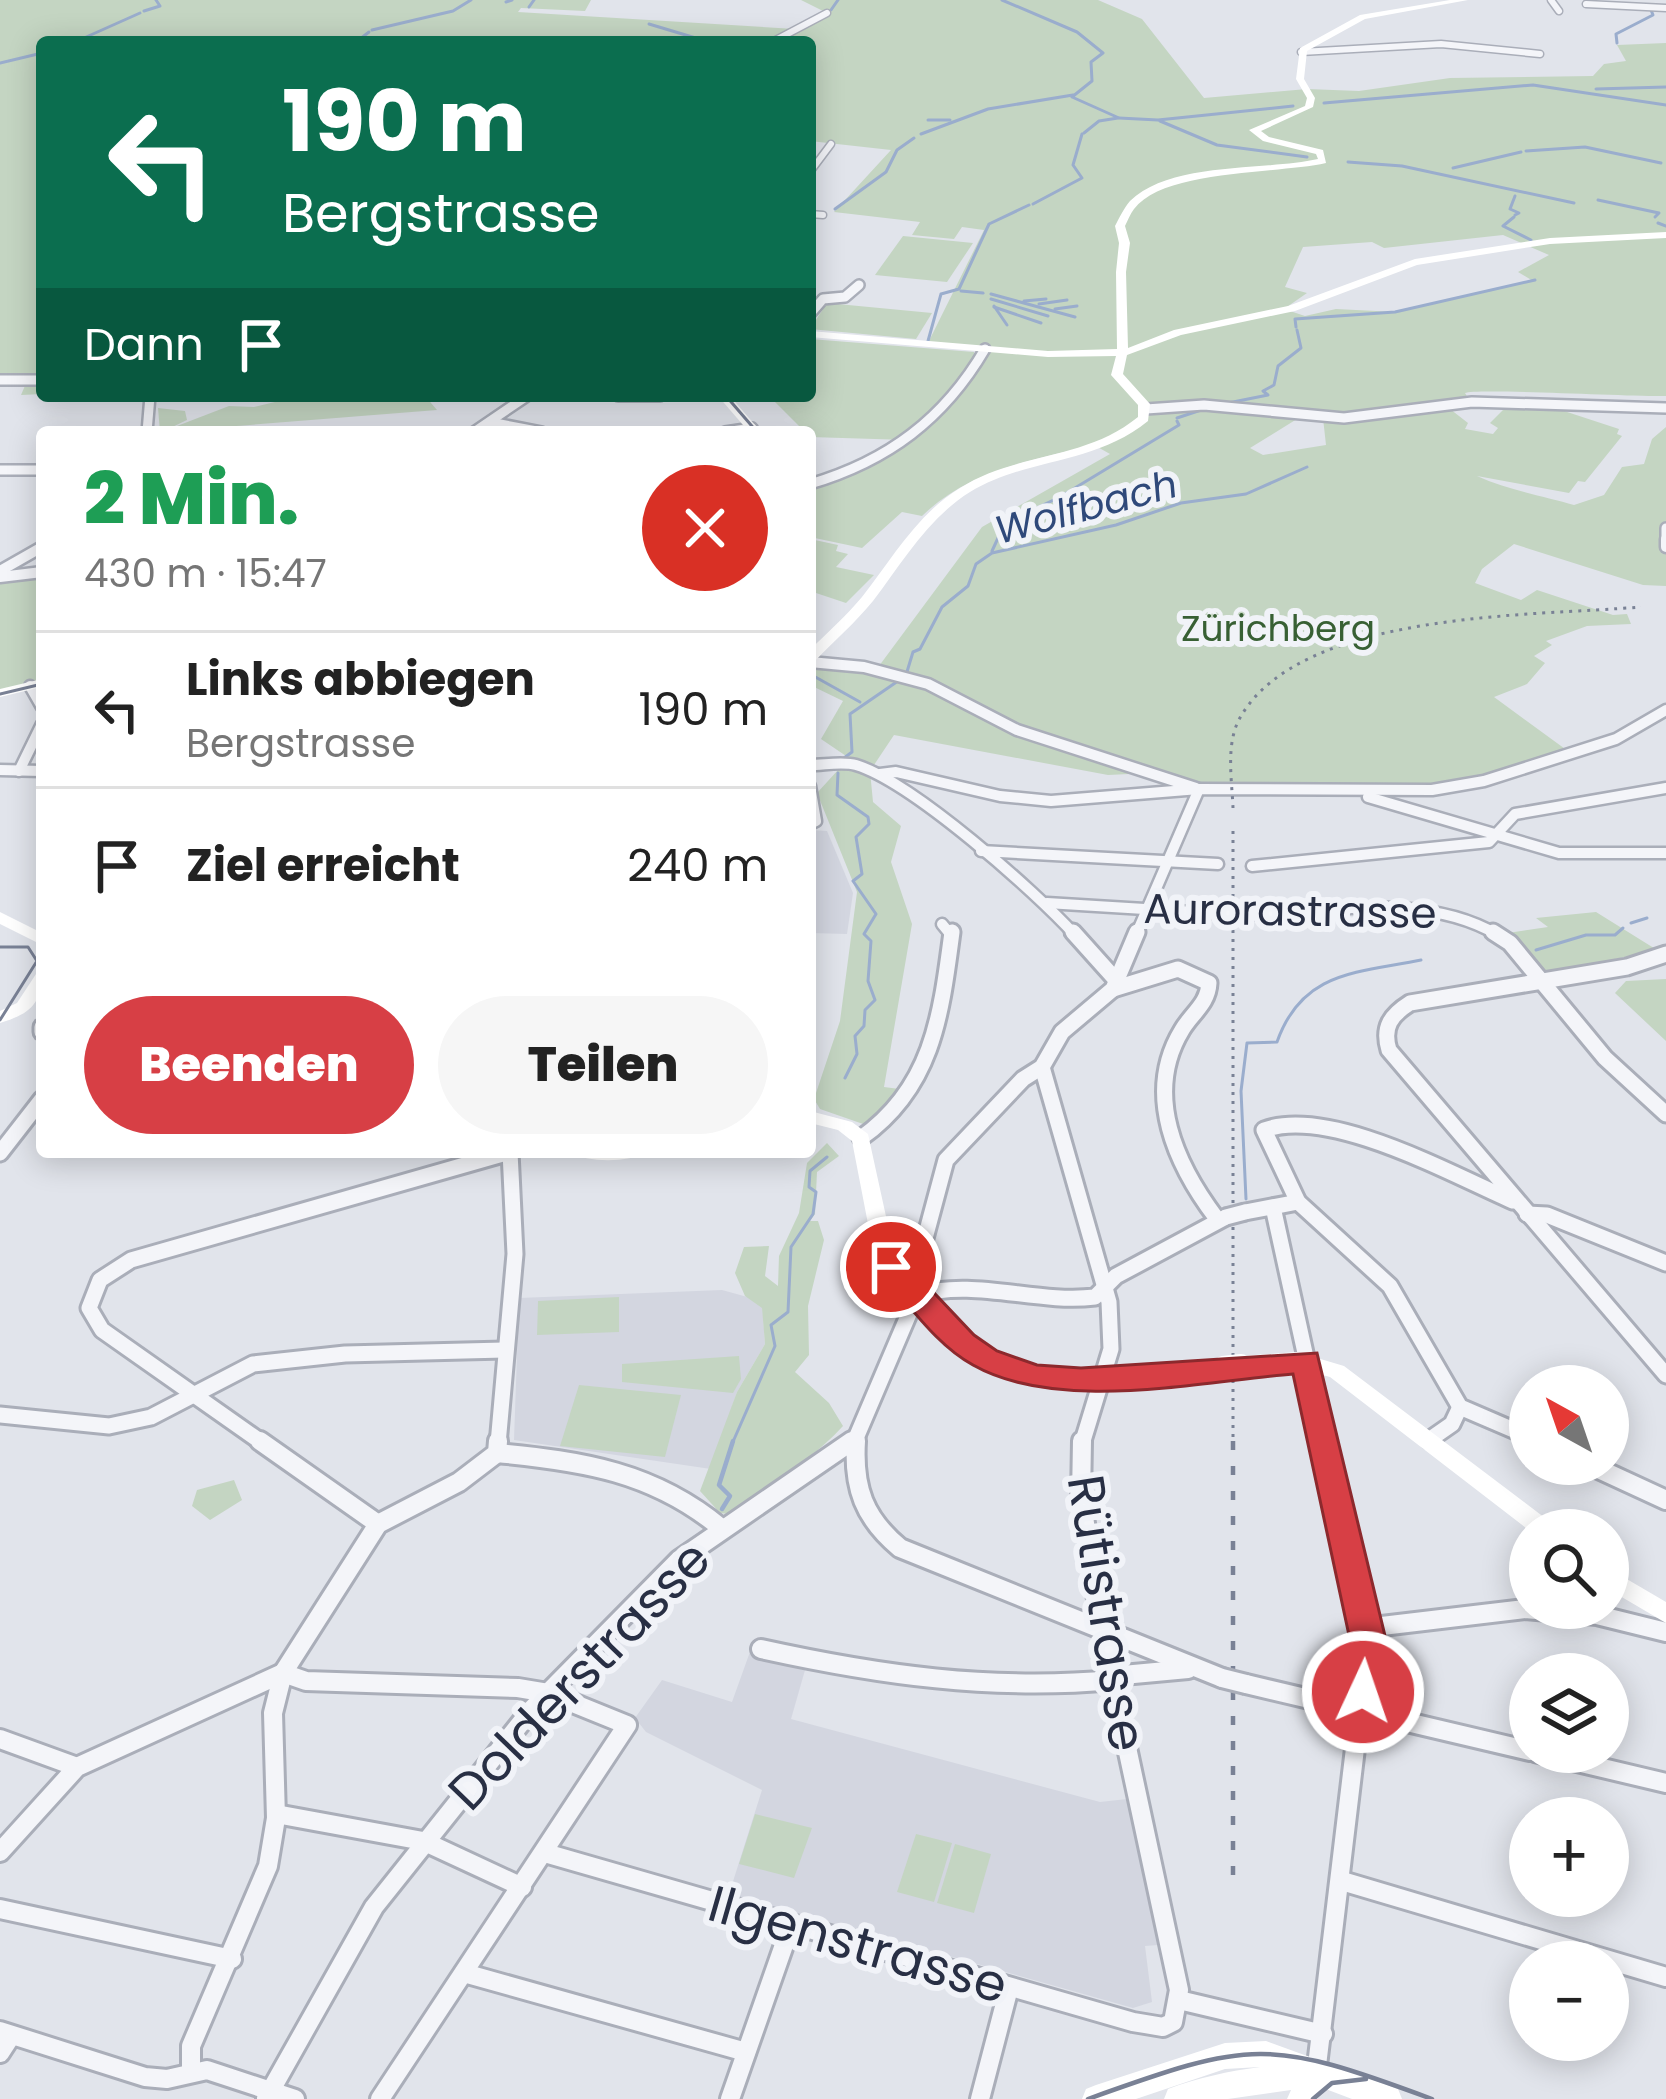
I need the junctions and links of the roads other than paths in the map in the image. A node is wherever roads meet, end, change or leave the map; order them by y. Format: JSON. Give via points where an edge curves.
{"nodes":[{"id":1,"x":1465,"y":0,"type":"edge"},
{"id":2,"x":1551,"y":0,"type":"edge"},
{"id":3,"x":1586,"y":4,"type":"dead end"},
{"id":4,"x":1666,"y":8,"type":"edge"},
{"id":5,"x":1558,"y":11,"type":"dead end"},
{"id":6,"x":827,"y":13,"type":"dead end"},
{"id":7,"x":783,"y":36,"type":"edge"},
{"id":8,"x":1301,"y":52,"type":"junction"},
{"id":9,"x":1540,"y":54,"type":"dead end"},
{"id":10,"x":830,"y":144,"type":"dead end"},
{"id":11,"x":816,"y":164,"type":"edge"},
{"id":12,"x":816,"y":214,"type":"edge"},
{"id":13,"x":823,"y":215,"type":"dead end"},
{"id":14,"x":1666,"y":235,"type":"edge"},
{"id":15,"x":859,"y":285,"type":"dead end"},
{"id":16,"x":816,"y":307,"type":"edge"},
{"id":17,"x":816,"y":335,"type":"edge"},
{"id":18,"x":985,"y":349,"type":"junction"},
{"id":19,"x":1124,"y":352,"type":"junction"},
{"id":20,"x":0,"y":380,"type":"edge"},
{"id":21,"x":36,"y":380,"type":"edge"},
{"id":22,"x":518,"y":402,"type":"edge"},
{"id":23,"x":729,"y":402,"type":"edge"},
{"id":24,"x":1666,"y":407,"type":"edge"},
{"id":25,"x":1147,"y":409,"type":"junction"},
{"id":26,"x":490,"y":422,"type":"junction"},
{"id":27,"x":484,"y":426,"type":"edge"},
{"id":28,"x":511,"y":426,"type":"edge"},
{"id":29,"x":750,"y":426,"type":"edge"},
{"id":30,"x":0,"y":470,"type":"edge"},
{"id":31,"x":36,"y":470,"type":"edge"},
{"id":32,"x":816,"y":482,"type":"edge"},
{"id":33,"x":1666,"y":528,"type":"edge"},
{"id":34,"x":1666,"y":547,"type":"edge"},
{"id":35,"x":36,"y":551,"type":"edge"},
{"id":36,"x":36,"y":572,"type":"edge"},
{"id":37,"x":0,"y":574,"type":"edge"},
{"id":38,"x":816,"y":654,"type":"edge"},
{"id":39,"x":816,"y":661,"type":"edge"},
{"id":40,"x":36,"y":685,"type":"edge"},
{"id":41,"x":0,"y":693,"type":"edge"},
{"id":42,"x":1666,"y":710,"type":"edge"},
{"id":43,"x":36,"y":736,"type":"edge"},
{"id":44,"x":816,"y":765,"type":"edge"},
{"id":45,"x":0,"y":770,"type":"edge"},
{"id":46,"x":19,"y":771,"type":"junction"},
{"id":47,"x":36,"y":771,"type":"edge"},
{"id":48,"x":880,"y":774,"type":"junction"},
{"id":49,"x":1666,"y":788,"type":"edge"},
{"id":50,"x":1353,"y":792,"type":"junction"},
{"id":51,"x":1194,"y":793,"type":"junction"},
{"id":52,"x":1492,"y":838,"type":"junction"},
{"id":53,"x":981,"y":850,"type":"junction"},
{"id":54,"x":1666,"y":854,"type":"edge"},
{"id":55,"x":1169,"y":860,"type":"junction"},
{"id":56,"x":1218,"y":864,"type":"dead end"},
{"id":57,"x":1252,"y":866,"type":"dead end"},
{"id":58,"x":1047,"y":903,"type":"junction"},
{"id":59,"x":1149,"y":908,"type":"junction"},
{"id":60,"x":5,"y":924,"type":"edge"},
{"id":61,"x":942,"y":924,"type":"dead end"},
{"id":62,"x":36,"y":937,"type":"edge"},
{"id":63,"x":1666,"y":954,"type":"edge"},
{"id":64,"x":1542,"y":981,"type":"junction"},
{"id":65,"x":1115,"y":984,"type":"junction"},
{"id":66,"x":36,"y":986,"type":"edge"},
{"id":67,"x":15,"y":1015,"type":"edge"},
{"id":68,"x":1042,"y":1067,"type":"junction"},
{"id":69,"x":36,"y":1104,"type":"edge"},
{"id":70,"x":1666,"y":1114,"type":"edge"},
{"id":71,"x":816,"y":1119,"type":"edge"},
{"id":72,"x":861,"y":1138,"type":"junction"},
{"id":73,"x":0,"y":1153,"type":"edge"},
{"id":74,"x":489,"y":1158,"type":"edge"},
{"id":75,"x":510,"y":1158,"type":"edge"},
{"id":76,"x":1298,"y":1202,"type":"junction"},
{"id":77,"x":1273,"y":1207,"type":"junction"},
{"id":78,"x":1522,"y":1208,"type":"junction"},
{"id":79,"x":1221,"y":1218,"type":"junction"},
{"id":80,"x":1666,"y":1263,"type":"edge"},
{"id":81,"x":900,"y":1277,"type":"junction"},
{"id":82,"x":1104,"y":1286,"type":"junction"},
{"id":83,"x":917,"y":1295,"type":"junction"},
{"id":84,"x":504,"y":1350,"type":"junction"},
{"id":85,"x":1306,"y":1361,"type":"junction"},
{"id":86,"x":1666,"y":1375,"type":"edge"},
{"id":87,"x":1102,"y":1378,"type":"junction"},
{"id":88,"x":195,"y":1392,"type":"junction"},
{"id":89,"x":1460,"y":1407,"type":"junction"},
{"id":90,"x":0,"y":1414,"type":"edge"},
{"id":91,"x":1509,"y":1428,"type":"edge"},
{"id":92,"x":856,"y":1438,"type":"junction"},
{"id":93,"x":1430,"y":1440,"type":"junction"},
{"id":94,"x":497,"y":1453,"type":"junction"},
{"id":95,"x":1629,"y":1483,"type":"edge"},
{"id":96,"x":1666,"y":1500,"type":"edge"},
{"id":97,"x":1518,"y":1509,"type":"edge"},
{"id":98,"x":378,"y":1524,"type":"junction"},
{"id":99,"x":721,"y":1528,"type":"junction"},
{"id":100,"x":1629,"y":1590,"type":"edge"},
{"id":101,"x":1666,"y":1614,"type":"edge"},
{"id":102,"x":1365,"y":1628,"type":"junction"},
{"id":103,"x":1102,"y":1631,"type":"junction"},
{"id":104,"x":1666,"y":1632,"type":"edge"},
{"id":105,"x":761,"y":1648,"type":"dead end"},
{"id":106,"x":1188,"y":1669,"type":"junction"},
{"id":107,"x":283,"y":1673,"type":"junction"},
{"id":108,"x":1113,"y":1678,"type":"junction"},
{"id":109,"x":548,"y":1693,"type":"junction"},
{"id":110,"x":1361,"y":1711,"type":"junction"},
{"id":111,"x":0,"y":1739,"type":"edge"},
{"id":112,"x":1509,"y":1745,"type":"edge"},
{"id":113,"x":76,"y":1767,"type":"junction"},
{"id":114,"x":1624,"y":1773,"type":"edge"},
{"id":115,"x":1666,"y":1783,"type":"edge"},
{"id":116,"x":275,"y":1814,"type":"junction"},
{"id":117,"x":423,"y":1841,"type":"junction"},
{"id":118,"x":0,"y":1852,"type":"edge"},
{"id":119,"x":544,"y":1853,"type":"junction"},
{"id":120,"x":1342,"y":1882,"type":"junction"},
{"id":121,"x":522,"y":1887,"type":"junction"},
{"id":122,"x":0,"y":1909,"type":"edge"},
{"id":123,"x":791,"y":1925,"type":"junction"},
{"id":124,"x":232,"y":1959,"type":"junction"},
{"id":125,"x":464,"y":1973,"type":"junction"},
{"id":126,"x":1666,"y":1977,"type":"edge"},
{"id":127,"x":1009,"y":1988,"type":"junction"},
{"id":128,"x":1180,"y":2000,"type":"junction"},
{"id":129,"x":1323,"y":2034,"type":"junction"},
{"id":130,"x":4,"y":2040,"type":"edge"},
{"id":131,"x":746,"y":2052,"type":"junction"},
{"id":132,"x":191,"y":2073,"type":"junction"},
{"id":133,"x":1312,"y":2091,"type":"edge"},
{"id":134,"x":268,"y":2095,"type":"edge"},
{"id":135,"x":296,"y":2099,"type":"edge"},
{"id":136,"x":380,"y":2099,"type":"edge"},
{"id":137,"x":730,"y":2099,"type":"edge"},
{"id":138,"x":980,"y":2099,"type":"edge"},
{"id":139,"x":1096,"y":2099,"type":"edge"},
{"id":140,"x":1178,"y":2099,"type":"edge"},
{"id":141,"x":1388,"y":2099,"type":"edge"}],
"edges":[{"from":1,"to":8,"type":"main road","via":[[1363,17]]},
{"from":2,"to":5,"type":"street"},
{"from":3,"to":4,"type":"street"},
{"from":6,"to":7,"type":"street"},
{"from":8,"to":9,"type":"street","via":[[1441,44]]},
{"from":8,"to":19,"type":"main road","via":[[1310,107],[1254,130],[1325,160],[1216,172],[1132,205],[1120,226],[1129,249],[1120,280]]},
{"from":10,"to":11,"type":"street"},
{"from":12,"to":13,"type":"street"},
{"from":14,"to":19,"type":"main road","via":[[1532,243],[1415,262],[1291,309],[1191,328]]},
{"from":15,"to":16,"type":"street"},
{"from":17,"to":18,"type":"main road"},
{"from":18,"to":19,"type":"main road"},
{"from":18,"to":32,"type":"street","via":[[961,392],[897,450],[866,469]]},
{"from":19,"to":25,"type":"main road","via":[[1119,381]]},
{"from":20,"to":21,"type":"street"},
{"from":22,"to":26,"type":"street"},
{"from":23,"to":29,"type":"main road"},
{"from":24,"to":25,"type":"street","via":[[1481,402],[1344,418],[1204,404]]},
{"from":25,"to":38,"type":"main road","via":[[1122,436],[1004,471],[955,496]]},
{"from":26,"to":27,"type":"street"},
{"from":26,"to":28,"type":"street"},
{"from":30,"to":31,"type":"street"},
{"from":33,"to":34,"type":"street"},
{"from":35,"to":37,"type":"street"},
{"from":36,"to":37,"type":"street"},
{"from":39,"to":51,"type":"street","via":[[928,684],[1017,730]]},
{"from":40,"to":41,"type":"main road"},
{"from":42,"to":50,"type":"street","via":[[1616,739],[1484,781]]},
{"from":43,"to":46,"type":"street"},
{"from":44,"to":48,"type":"street"},
{"from":45,"to":46,"type":"street"},
{"from":46,"to":47,"type":"street"},
{"from":48,"to":51,"type":"street","via":[[1051,801]]},
{"from":48,"to":53,"type":"street"},
{"from":49,"to":52,"type":"street","via":[[1515,814]]},
{"from":50,"to":51,"type":"street"},
{"from":50,"to":52,"type":"street"},
{"from":51,"to":55,"type":"street"},
{"from":52,"to":54,"type":"street","via":[[1559,853]]},
{"from":52,"to":57,"type":"street"},
{"from":53,"to":55,"type":"street"},
{"from":53,"to":58,"type":"street"},
{"from":55,"to":56,"type":"street"},
{"from":55,"to":59,"type":"street"},
{"from":58,"to":59,"type":"street","name":"Aurorastrasse"},
{"from":58,"to":65,"type":"street"},
{"from":59,"to":64,"type":"street","name":"Aurorastrasse","via":[[1453,914],[1499,935]]},
{"from":59,"to":65,"type":"street"},
{"from":60,"to":62,"type":"main road"},
{"from":61,"to":72,"type":"street","via":[[952,931],[937,1046],[908,1095]]},
{"from":63,"to":64,"type":"street"},
{"from":64,"to":70,"type":"street","name":"Aurorastrasse","via":[[1605,1058]]},
{"from":64,"to":78,"type":"street","via":[[1410,1003],[1385,1030],[1389,1050]]},
{"from":65,"to":68,"type":"street","via":[[1052,1043]]},
{"from":65,"to":79,"type":"street","via":[[1169,970],[1210,982],[1209,997],[1171,1049],[1168,1129],[1174,1157]]},
{"from":66,"to":67,"type":"main road"},
{"from":68,"to":81,"type":"street","via":[[946,1160],[917,1268]]},
{"from":68,"to":82,"type":"street","name":"Rütistrasse"},
{"from":69,"to":73,"type":"street"},
{"from":71,"to":72,"type":"main road"},
{"from":72,"to":81,"type":"main road","via":[[881,1243]]},
{"from":74,"to":88,"type":"street","via":[[108,1272],[89,1296],[90,1317]]},
{"from":75,"to":84,"type":"street","via":[[514,1254]]},
{"from":76,"to":77,"type":"street"},
{"from":76,"to":78,"type":"street","via":[[1264,1137],[1275,1120],[1341,1133]]},
{"from":76,"to":89,"type":"street","via":[[1390,1286]]},
{"from":77,"to":79,"type":"street","bridge":true},
{"from":77,"to":85,"type":"street"},
{"from":78,"to":80,"type":"street"},
{"from":78,"to":86,"type":"street"},
{"from":79,"to":82,"type":"street"},
{"from":81,"to":83,"type":"main road"},
{"from":82,"to":83,"type":"street","via":[[1087,1299],[952,1287]]},
{"from":82,"to":87,"type":"street","name":"Rütistrasse","via":[[1111,1349]]},
{"from":83,"to":87,"type":"main road","via":[[986,1359],[1035,1376]]},
{"from":83,"to":92,"type":"street"},
{"from":84,"to":88,"type":"street","via":[[261,1363]]},
{"from":84,"to":94,"type":"street"},
{"from":85,"to":87,"type":"main road"},
{"from":85,"to":93,"type":"main road","via":[[1351,1381]]},
{"from":85,"to":102,"type":"street"},
{"from":87,"to":103,"type":"street","name":"Rütistrasse","via":[[1081,1464]]},
{"from":88,"to":90,"type":"street","via":[[154,1417],[112,1426]]},
{"from":88,"to":98,"type":"street"},
{"from":89,"to":91,"type":"street"},
{"from":89,"to":93,"type":"street"},
{"from":92,"to":99,"type":"street","name":"Dolderstrasse"},
{"from":92,"to":103,"type":"street","via":[[854,1488],[877,1531],[924,1560]]},
{"from":93,"to":97,"type":"main road"},
{"from":94,"to":98,"type":"street","via":[[460,1483]]},
{"from":94,"to":99,"type":"street","via":[[648,1476]]},
{"from":95,"to":96,"type":"street"},
{"from":98,"to":107,"type":"street"},
{"from":99,"to":109,"type":"street","name":"Dolderstrasse","via":[[638,1598]]},
{"from":100,"to":101,"type":"main road"},
{"from":102,"to":104,"type":"street","via":[[1526,1610]]},
{"from":102,"to":110,"type":"street"},
{"from":103,"to":106,"type":"street"},
{"from":103,"to":108,"type":"street","name":"Rütistrasse"},
{"from":105,"to":108,"type":"street","via":[[963,1687]]},
{"from":106,"to":108,"type":"street"},
{"from":106,"to":110,"type":"street","bridge":true},
{"from":107,"to":109,"type":"street","via":[[306,1681]]},
{"from":107,"to":113,"type":"street"},
{"from":107,"to":116,"type":"street","via":[[271,1699]]},
{"from":108,"to":128,"type":"street","name":"Rütistrasse"},
{"from":109,"to":117,"type":"street","name":"Dolderstrasse"},
{"from":109,"to":119,"type":"street","via":[[623,1721],[627,1730]]},
{"from":110,"to":112,"type":"street"},
{"from":110,"to":120,"type":"street"},
{"from":111,"to":113,"type":"street"},
{"from":113,"to":118,"type":"street"},
{"from":114,"to":115,"type":"street"},
{"from":116,"to":117,"type":"street"},
{"from":116,"to":124,"type":"street","via":[[266,1875]]},
{"from":117,"to":121,"type":"street"},
{"from":117,"to":134,"type":"street","name":"Dolderstrasse","via":[[338,1965]]},
{"from":119,"to":121,"type":"street"},
{"from":119,"to":123,"type":"street","name":"Ilgenstrasse"},
{"from":120,"to":126,"type":"street"},
{"from":120,"to":129,"type":"street"},
{"from":121,"to":125,"type":"street"},
{"from":122,"to":124,"type":"street"},
{"from":123,"to":127,"type":"street","name":"Ilgenstrasse"},
{"from":123,"to":131,"type":"street"},
{"from":124,"to":132,"type":"street","via":[[191,2046]]},
{"from":125,"to":131,"type":"street"},
{"from":125,"to":136,"type":"street"},
{"from":127,"to":128,"type":"street","name":"Ilgenstrasse","via":[[1133,2022],[1172,2024]]},
{"from":127,"to":138,"type":"street"},
{"from":128,"to":129,"type":"street"},
{"from":129,"to":133,"type":"street"},
{"from":130,"to":132,"type":"street","via":[[145,2077]]},
{"from":131,"to":137,"type":"street"},
{"from":132,"to":134,"type":"street","via":[[207,2070]]},
{"from":133,"to":139,"type":"main road","via":[[1267,2054],[1225,2056]]},
{"from":133,"to":140,"type":"main road","via":[[1234,2084]]},
{"from":133,"to":141,"type":"main road"},
{"from":134,"to":135,"type":"street"}]}
